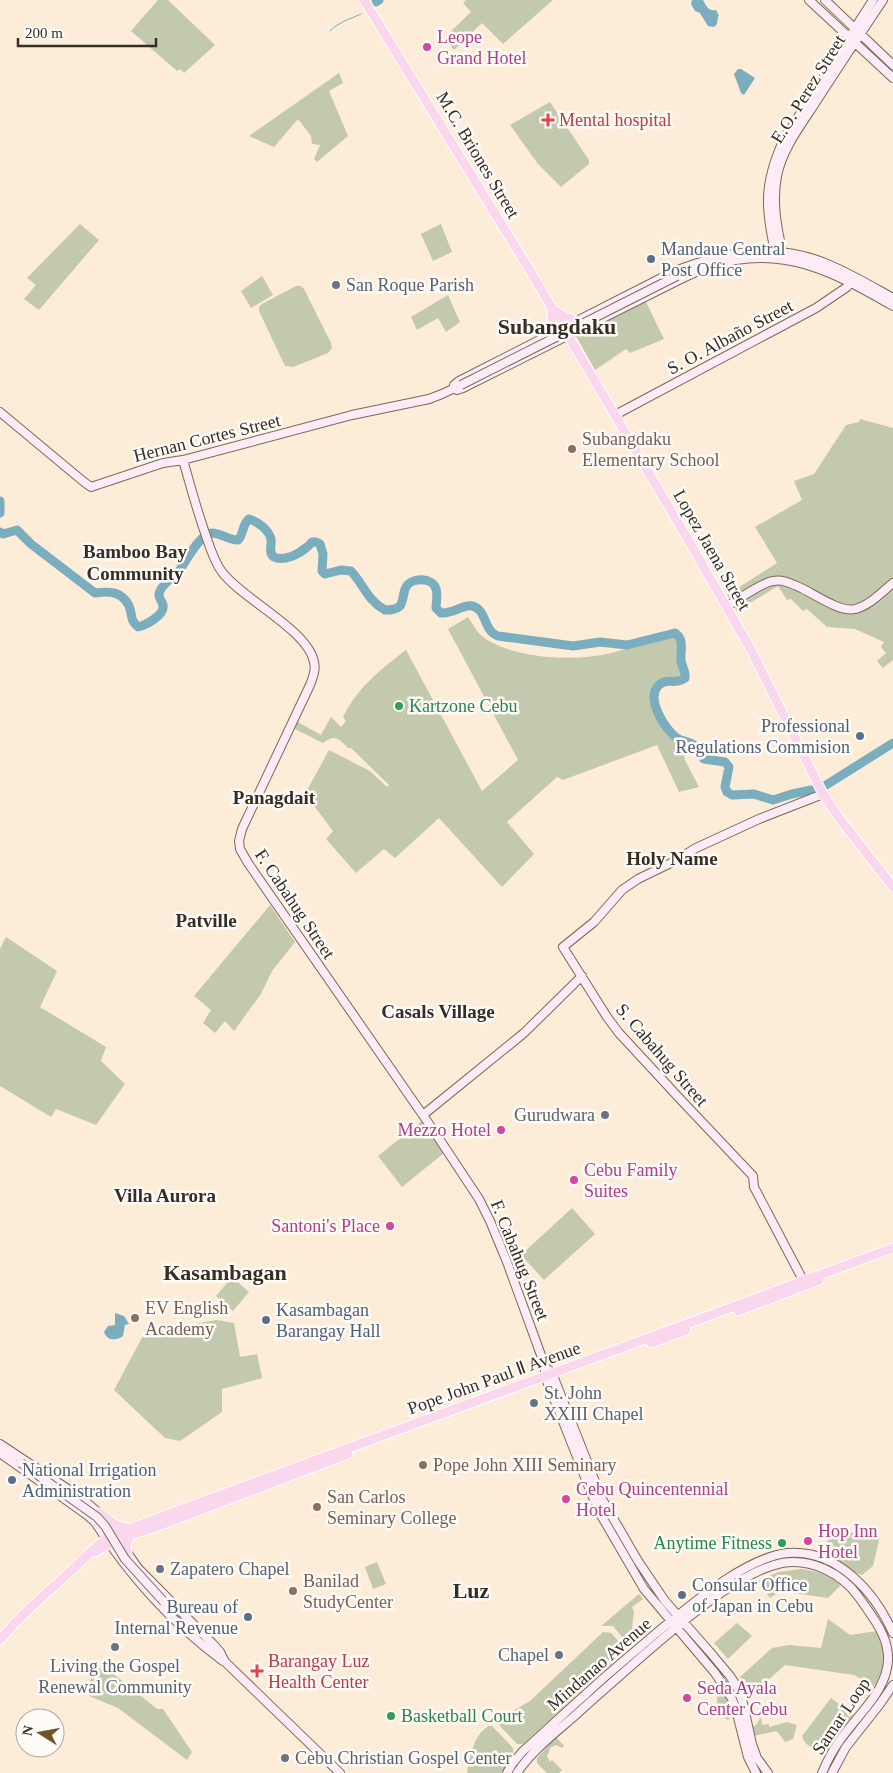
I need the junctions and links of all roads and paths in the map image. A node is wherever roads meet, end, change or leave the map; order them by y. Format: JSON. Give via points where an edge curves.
{"nodes":[{"id":1,"x":364,"y":0,"type":"edge"},
{"id":2,"x":809,"y":0,"type":"edge"},
{"id":3,"x":825,"y":0,"type":"edge"},
{"id":4,"x":872,"y":0,"type":"edge"},
{"id":5,"x":883,"y":0,"type":"edge"},
{"id":6,"x":854,"y":28,"type":"junction"},
{"id":7,"x":861,"y":34,"type":"junction"},
{"id":8,"x":848,"y":38,"type":"junction"},
{"id":9,"x":855,"y":44,"type":"junction"},
{"id":10,"x":893,"y":65,"type":"edge"},
{"id":11,"x":893,"y":78,"type":"edge"},
{"id":12,"x":796,"y":126,"type":"junction"},
{"id":13,"x":779,"y":255,"type":"junction"},
{"id":14,"x":711,"y":262,"type":"junction"},
{"id":15,"x":852,"y":280,"type":"junction"},
{"id":16,"x":893,"y":298,"type":"edge"},
{"id":17,"x":893,"y":306,"type":"edge"},
{"id":18,"x":551,"y":308,"type":"junction"},
{"id":19,"x":576,"y":321,"type":"junction"},
{"id":20,"x":565,"y":332,"type":"junction"},
{"id":21,"x":552,"y":334,"type":"junction"},
{"id":22,"x":445,"y":392,"type":"junction"},
{"id":23,"x":0,"y":412,"type":"edge"},
{"id":24,"x":615,"y":415,"type":"junction"},
{"id":25,"x":183,"y":460,"type":"junction"},
{"id":26,"x":893,"y":583,"type":"edge"},
{"id":27,"x":726,"y":607,"type":"junction"},
{"id":28,"x":821,"y":790,"type":"junction"},
{"id":29,"x":893,"y":887,"type":"edge"},
{"id":30,"x":582,"y":976,"type":"junction"},
{"id":31,"x":422,"y":1115,"type":"junction"},
{"id":32,"x":893,"y":1248,"type":"edge"},
{"id":33,"x":893,"y":1253,"type":"edge"},
{"id":34,"x":804,"y":1282,"type":"junction"},
{"id":35,"x":549,"y":1375,"type":"junction"},
{"id":36,"x":0,"y":1444,"type":"edge"},
{"id":37,"x":0,"y":1448,"type":"edge"},
{"id":38,"x":0,"y":1453,"type":"edge"},
{"id":39,"x":100,"y":1513,"type":"junction"},
{"id":40,"x":92,"y":1519,"type":"junction"},
{"id":41,"x":130,"y":1532,"type":"junction"},
{"id":42,"x":112,"y":1539,"type":"junction"},
{"id":43,"x":128,"y":1555,"type":"junction"},
{"id":44,"x":122,"y":1563,"type":"junction"},
{"id":45,"x":666,"y":1610,"type":"junction"},
{"id":46,"x":689,"y":1612,"type":"junction"},
{"id":47,"x":676,"y":1622,"type":"junction"},
{"id":48,"x":690,"y":1631,"type":"junction"},
{"id":49,"x":893,"y":1633,"type":"edge"},
{"id":50,"x":660,"y":1635,"type":"junction"},
{"id":51,"x":684,"y":1636,"type":"junction"},
{"id":52,"x":0,"y":1640,"type":"edge"},
{"id":53,"x":224,"y":1662,"type":"junction"},
{"id":54,"x":893,"y":1685,"type":"edge"},
{"id":55,"x":340,"y":1773,"type":"edge"},
{"id":56,"x":507,"y":1773,"type":"edge"},
{"id":57,"x":517,"y":1773,"type":"edge"},
{"id":58,"x":756,"y":1773,"type":"edge"},
{"id":59,"x":768,"y":1773,"type":"edge"},
{"id":60,"x":822,"y":1773,"type":"edge"},
{"id":61,"x":832,"y":1773,"type":"edge"}],
"edges":[{"from":1,"to":18,"type":"main road","name":"M.C. Briones Street"},
{"from":2,"to":8,"type":"main road"},
{"from":3,"to":6,"type":"main road"},
{"from":4,"to":6,"type":"main road","name":"E.O. Perez Street"},
{"from":5,"to":7,"type":"main road","name":"E.O. Perez Street"},
{"from":6,"to":7,"type":"main road"},
{"from":6,"to":8,"type":"main road","name":"E.O. Perez Street"},
{"from":7,"to":9,"type":"main road","name":"E.O. Perez Street"},
{"from":7,"to":10,"type":"main road"},
{"from":8,"to":9,"type":"main road"},
{"from":8,"to":12,"type":"main road","name":"E.O. Perez Street"},
{"from":9,"to":11,"type":"main road"},
{"from":9,"to":12,"type":"main road","name":"E.O. Perez Street"},
{"from":12,"to":13,"type":"main road","name":"E.O. Perez Street","via":[[774,162],[768,191],[768,222]]},
{"from":13,"to":14,"type":"main road","name":"Hernan Cortes Street","via":[[736,253]]},
{"from":13,"to":15,"type":"main road","name":"Hernan Cortes Street","via":[[817,260]]},
{"from":14,"to":19,"type":"main road","name":"Hernan Cortes Street","via":[[675,271]]},
{"from":14,"to":20,"type":"main road","name":"Hernan Cortes Street"},
{"from":14,"to":22,"type":"main road","name":"Hernan Cortes Street","bridge":true},
{"from":15,"to":16,"type":"main road"},
{"from":15,"to":17,"type":"main road"},
{"from":15,"to":24,"type":"main road","name":"S. O. Albaño Street","via":[[816,308]]},
{"from":18,"to":19,"type":"main road"},
{"from":18,"to":20,"type":"main road","name":"M.C. Briones Street"},
{"from":18,"to":21,"type":"main road"},
{"from":19,"to":20,"type":"main road","name":"Hernan Cortes Street"},
{"from":20,"to":21,"type":"main road","name":"Hernan Cortes Street"},
{"from":20,"to":22,"type":"main road","name":"Hernan Cortes Street","via":[[463,388]]},
{"from":20,"to":24,"type":"main road","name":"Lopez Jaena Street"},
{"from":21,"to":22,"type":"main road","name":"Hernan Cortes Street","via":[[459,381]]},
{"from":22,"to":25,"type":"main road","name":"Hernan Cortes Street","via":[[429,399],[360,413]]},
{"from":23,"to":25,"type":"main road","name":"Hernan Cortes Street","via":[[91,487],[136,470]]},
{"from":24,"to":27,"type":"main road","name":"Lopez Jaena Street"},
{"from":25,"to":31,"type":"main road","name":"F. Cabahug Street","via":[[208,542],[222,572],[296,636],[310,652],[314,663],[310,684],[242,829],[240,849]]},
{"from":26,"to":27,"type":"main road","via":[[868,604],[856,609],[839,607],[781,580],[771,581]]},
{"from":27,"to":28,"type":"main road","name":"Lopez Jaena Street"},
{"from":28,"to":29,"type":"main road","name":"Lopez Jaena Street"},
{"from":28,"to":30,"type":"main road","name":"S. Cabahug Street","via":[[696,848],[622,890],[594,922],[563,947]]},
{"from":30,"to":31,"type":"main road","via":[[524,1033]]},
{"from":30,"to":34,"type":"main road","name":"S. Cabahug Street","via":[[619,1033],[753,1176],[754,1187]]},
{"from":31,"to":35,"type":"main road","name":"F. Cabahug Street","via":[[490,1220]]},
{"from":32,"to":34,"type":"main road","name":"Pope John Paul Ⅱ Avenue"},
{"from":33,"to":34,"type":"main road","name":"Pope John Paul Ⅱ Avenue"},
{"from":34,"to":35,"type":"main road","name":"Pope John Paul Ⅱ Avenue"},
{"from":35,"to":41,"type":"main road","name":"Pope John Paul Ⅱ Avenue","via":[[154,1528]]},
{"from":35,"to":45,"type":"main road","name":"F. Cabahug Street","via":[[596,1506],[644,1589]]},
{"from":36,"to":39,"type":"main road"},
{"from":37,"to":53,"type":"main road","bridge":true,"via":[[97,1517],[125,1559]]},
{"from":38,"to":40,"type":"main road"},
{"from":39,"to":40,"type":"main road","via":[[98,1518]]},
{"from":39,"to":41,"type":"main road"},
{"from":39,"to":42,"type":"main road"},
{"from":40,"to":42,"type":"main road"},
{"from":41,"to":42,"type":"main road","name":"Pope John Paul Ⅱ Avenue"},
{"from":41,"to":43,"type":"main road","via":[[126,1543]]},
{"from":42,"to":43,"type":"main road"},
{"from":42,"to":44,"type":"main road"},
{"from":42,"to":52,"type":"main road","name":"Pope John Paul Ⅱ Avenue","via":[[23,1614]]},
{"from":43,"to":44,"type":"main road"},
{"from":43,"to":53,"type":"main road","via":[[212,1643]]},
{"from":44,"to":53,"type":"main road","via":[[160,1605]]},
{"from":45,"to":46,"type":"main road"},
{"from":45,"to":47,"type":"main road","name":"F. Cabahug Street"},
{"from":45,"to":50,"type":"main road"},
{"from":46,"to":47,"type":"main road","name":"Samar Loop"},
{"from":46,"to":48,"type":"main road"},
{"from":46,"to":49,"type":"main road","name":"Samar Loop","via":[[713,1588],[758,1561],[798,1553],[824,1558],[853,1576]]},
{"from":46,"to":60,"type":"main road","name":"Samar Loop","via":[[763,1569],[781,1564],[820,1567],[854,1590],[884,1636],[888,1666],[881,1685],[840,1740]]},
{"from":47,"to":48,"type":"main road"},
{"from":47,"to":50,"type":"main road","name":"Mindanao Avenue"},
{"from":47,"to":51,"type":"main road"},
{"from":48,"to":59,"type":"main road","via":[[737,1687],[757,1758]]},
{"from":50,"to":51,"type":"main road"},
{"from":50,"to":56,"type":"main road","name":"Mindanao Avenue","via":[[586,1694],[523,1751]]},
{"from":50,"to":57,"type":"main road","name":"Mindanao Avenue","via":[[532,1754]]},
{"from":51,"to":58,"type":"main road","via":[[731,1697],[748,1757]]},
{"from":53,"to":55,"type":"main road"},
{"from":54,"to":61,"type":"main road","name":"Samar Loop","via":[[846,1747]]}]}
